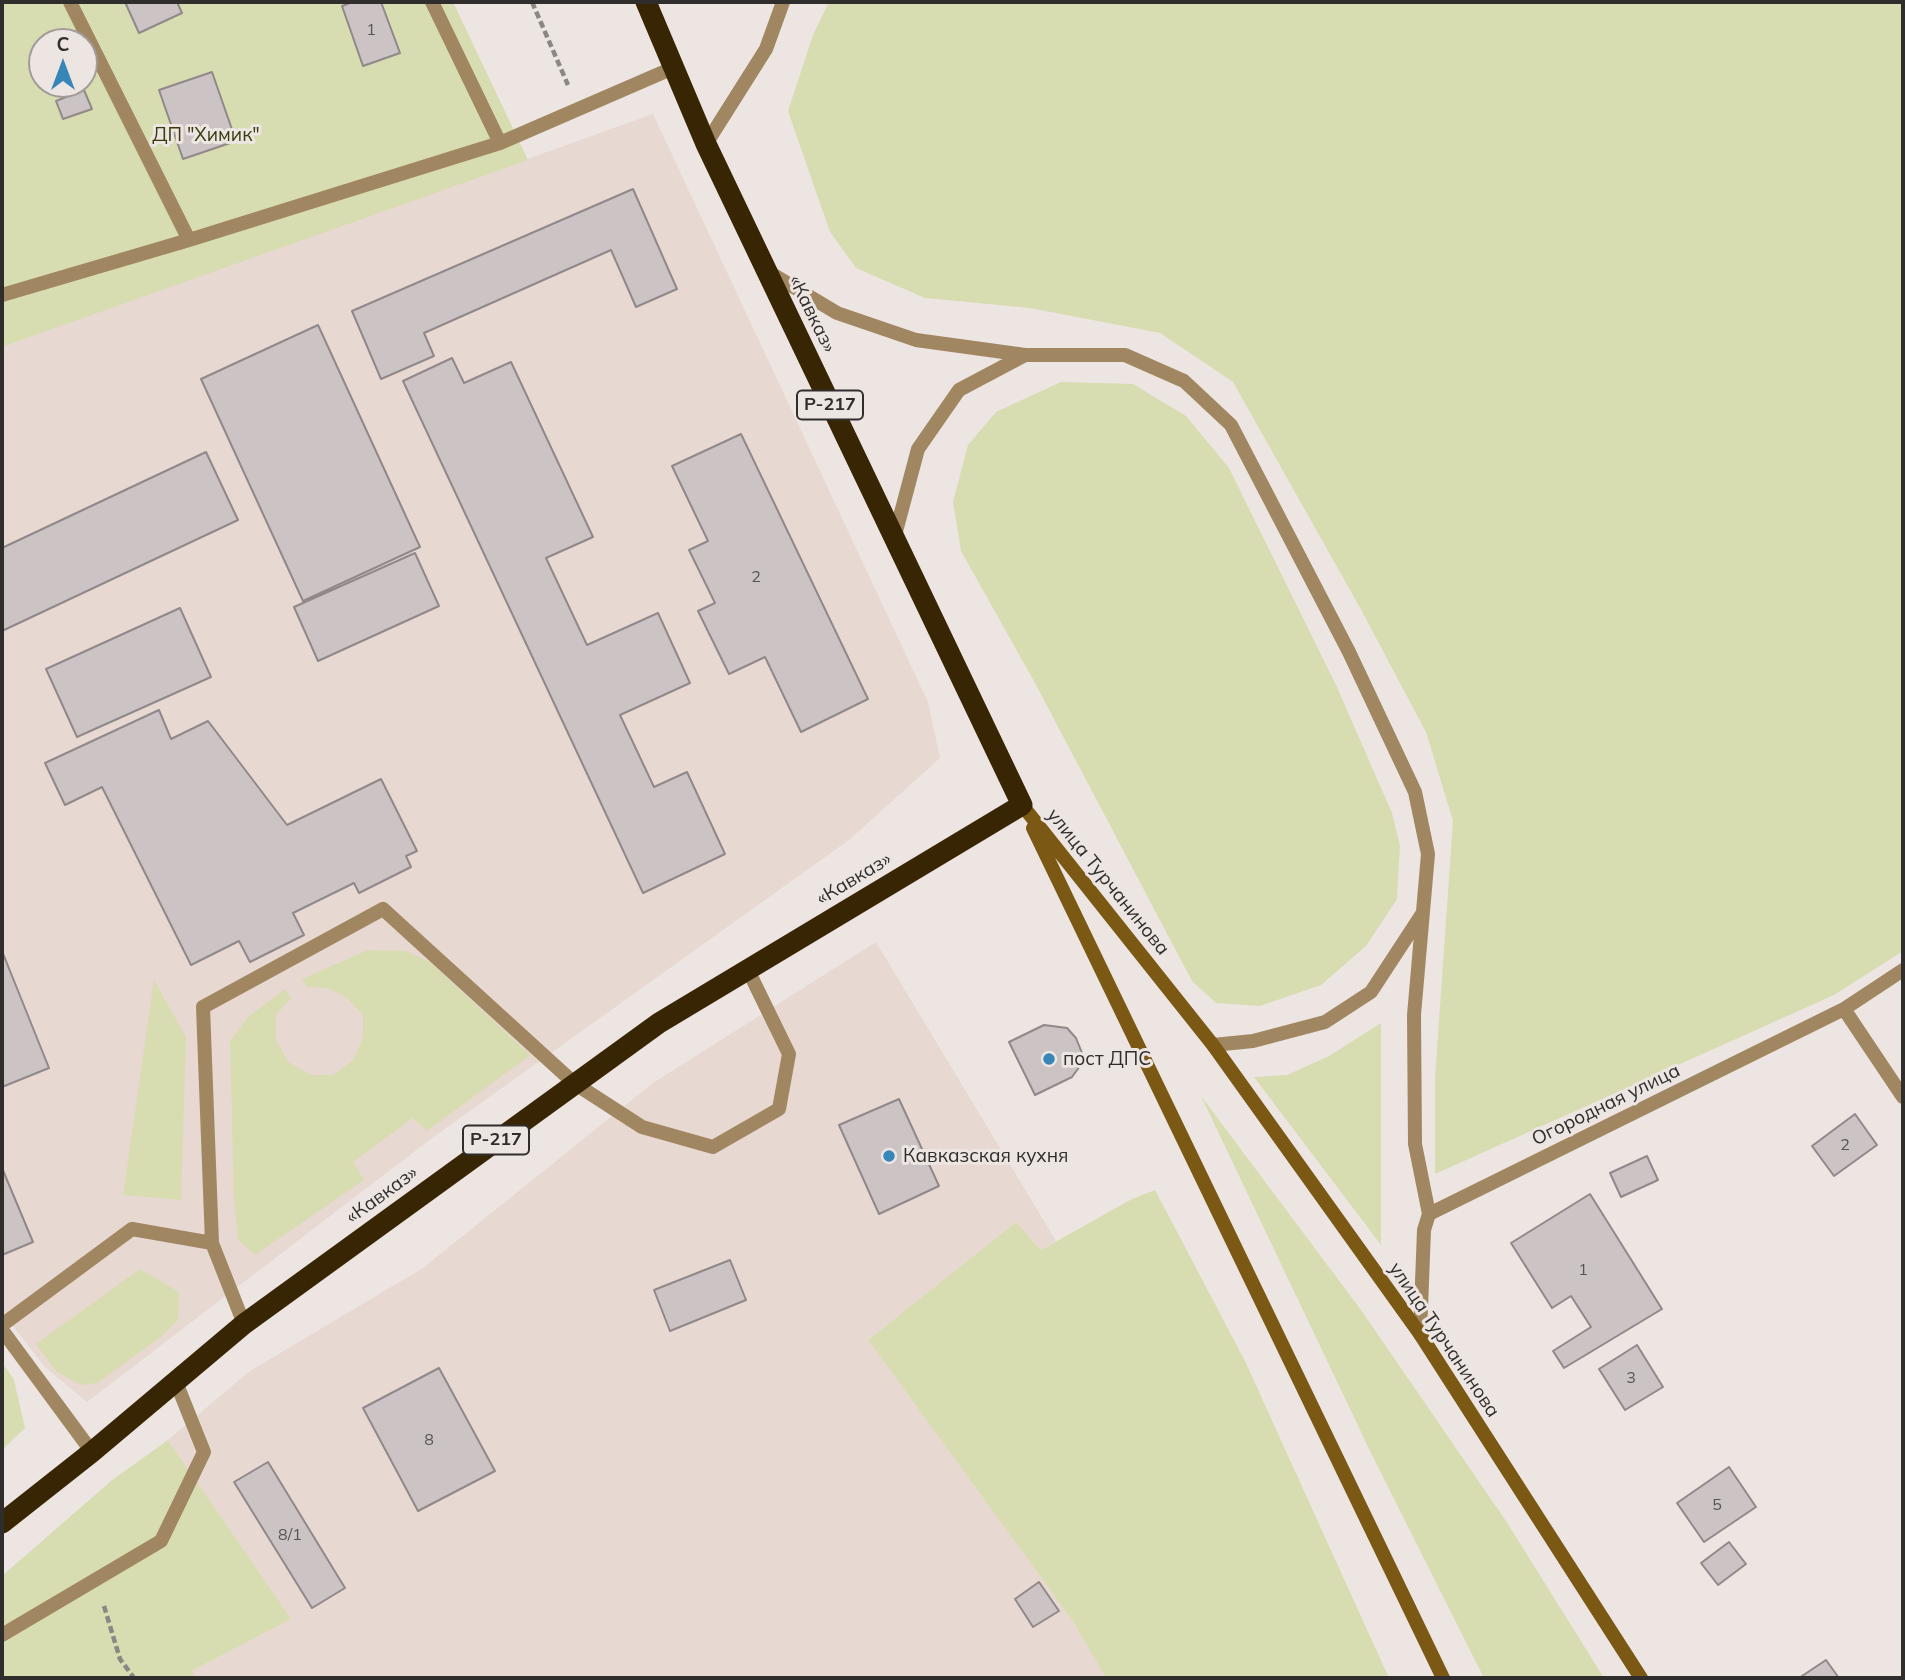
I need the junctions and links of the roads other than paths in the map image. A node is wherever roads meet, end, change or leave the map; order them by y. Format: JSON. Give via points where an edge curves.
{"nodes":[{"id":1,"x":70,"y":2,"type":"edge"},
{"id":2,"x":432,"y":2,"type":"edge"},
{"id":3,"x":646,"y":2,"type":"edge"},
{"id":4,"x":783,"y":2,"type":"edge"},
{"id":5,"x":673,"y":68,"type":"junction"},
{"id":6,"x":500,"y":143,"type":"junction"},
{"id":7,"x":706,"y":144,"type":"junction"},
{"id":8,"x":190,"y":240,"type":"junction"},
{"id":9,"x":766,"y":271,"type":"junction"},
{"id":10,"x":2,"y":295,"type":"edge"},
{"id":11,"x":1025,"y":355,"type":"junction"},
{"id":12,"x":894,"y":539,"type":"junction"},
{"id":13,"x":1022,"y":804,"type":"junction"},
{"id":14,"x":1423,"y":913,"type":"junction"},
{"id":15,"x":748,"y":970,"type":"junction"},
{"id":16,"x":1903,"y":970,"type":"edge"},
{"id":17,"x":1844,"y":1009,"type":"junction"},
{"id":18,"x":1213,"y":1045,"type":"junction"},
{"id":19,"x":574,"y":1083,"type":"junction"},
{"id":20,"x":1903,"y":1097,"type":"edge"},
{"id":21,"x":1429,"y":1214,"type":"junction"},
{"id":22,"x":212,"y":1243,"type":"junction"},
{"id":23,"x":244,"y":1324,"type":"junction"},
{"id":24,"x":2,"y":1328,"type":"edge"},
{"id":25,"x":1420,"y":1334,"type":"junction"},
{"id":26,"x":176,"y":1382,"type":"junction"},
{"id":27,"x":92,"y":1452,"type":"junction"},
{"id":28,"x":2,"y":1523,"type":"edge"},
{"id":29,"x":2,"y":1634,"type":"edge"},
{"id":30,"x":1443,"y":1678,"type":"edge"},
{"id":31,"x":1641,"y":1678,"type":"edge"}],
"edges":[{"from":1,"to":8,"type":"street"},
{"from":2,"to":6,"type":"street"},
{"from":3,"to":5,"type":"highway","name":"«Кавказ»","number":"Р-217"},
{"from":4,"to":7,"type":"street","via":[[766,49]]},
{"from":5,"to":6,"type":"street"},
{"from":5,"to":7,"type":"highway","name":"«Кавказ»","number":"Р-217"},
{"from":6,"to":8,"type":"street"},
{"from":7,"to":9,"type":"highway","name":"«Кавказ»","number":"Р-217"},
{"from":8,"to":10,"type":"street"},
{"from":9,"to":11,"type":"street","via":[[837,313],[916,340]]},
{"from":9,"to":12,"type":"highway","name":"«Кавказ»","number":"Р-217"},
{"from":11,"to":12,"type":"street","via":[[959,390],[918,449]]},
{"from":11,"to":14,"type":"street","via":[[1125,355],[1184,381],[1231,425],[1349,652],[1415,792],[1428,854]]},
{"from":12,"to":13,"type":"highway","name":"«Кавказ»","number":"Р-217"},
{"from":13,"to":15,"type":"highway","name":"«Кавказ»","number":"Р-217"},
{"from":13,"to":18,"type":"street","name":"улица Турчанинова","number":"Р-217"},
{"from":13,"to":30,"type":"street","name":"улица Турчанинова","number":"Р-217"},
{"from":14,"to":18,"type":"street","via":[[1371,992],[1325,1022],[1253,1041]]},
{"from":14,"to":21,"type":"street","via":[[1414,1015],[1415,1144]]},
{"from":15,"to":19,"type":"highway","name":"«Кавказ»","number":"Р-217","via":[[659,1023]]},
{"from":15,"to":19,"type":"street","via":[[789,1054],[779,1109],[713,1147],[642,1127]]},
{"from":16,"to":17,"type":"street","name":"Огородная улица"},
{"from":17,"to":20,"type":"street"},
{"from":17,"to":21,"type":"street","name":"Огородная улица"},
{"from":18,"to":25,"type":"street","name":"улица Турчанинова","number":"Р-217"},
{"from":19,"to":22,"type":"street","via":[[383,909],[203,1007]]},
{"from":19,"to":23,"type":"highway","name":"«Кавказ»","number":"Р-217"},
{"from":21,"to":25,"type":"street","via":[[1424,1230]]},
{"from":22,"to":23,"type":"street"},
{"from":22,"to":24,"type":"street","via":[[132,1230]]},
{"from":23,"to":26,"type":"highway","name":"«Кавказ»","number":"Р-217"},
{"from":24,"to":27,"type":"street"},
{"from":25,"to":31,"type":"street","name":"улица Турчанинова","number":"Р-217"},
{"from":26,"to":27,"type":"highway","name":"«Кавказ»","number":"Р-217"},
{"from":26,"to":29,"type":"street","via":[[204,1452],[161,1541]]},
{"from":27,"to":28,"type":"highway","name":"«Кавказ»","number":"Р-217"}]}
